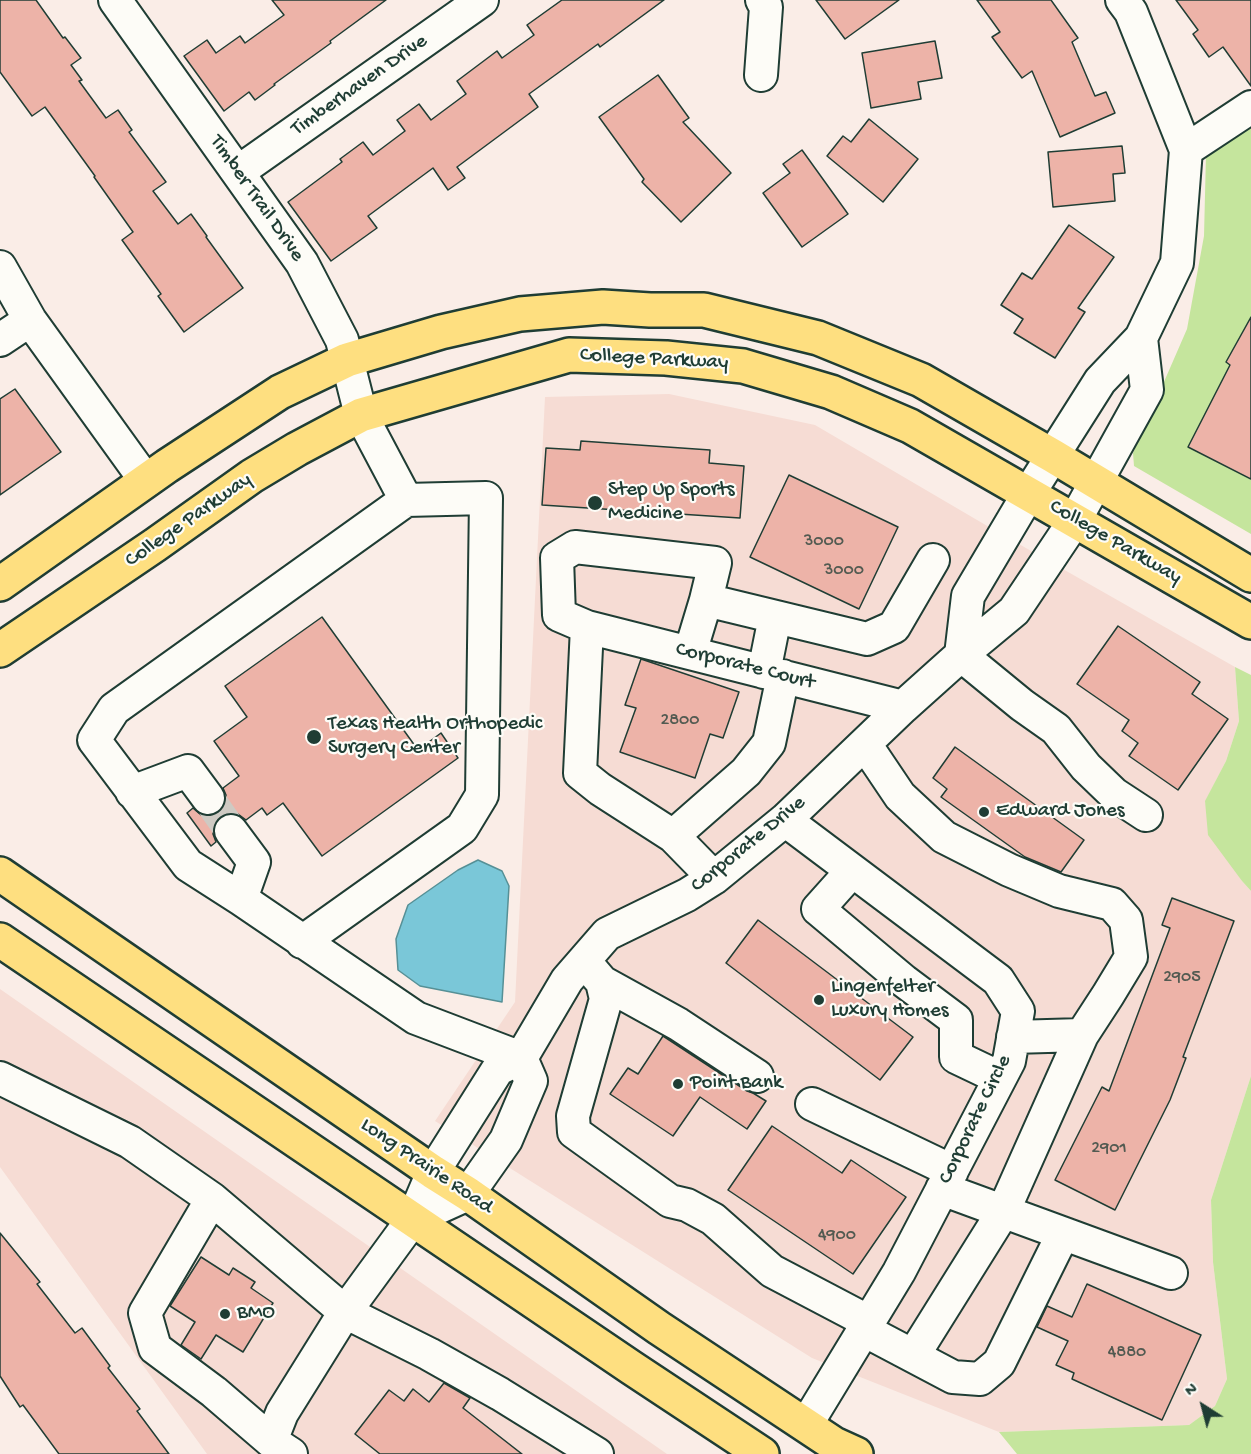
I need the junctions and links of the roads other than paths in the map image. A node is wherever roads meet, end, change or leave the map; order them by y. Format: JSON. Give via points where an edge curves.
{"nodes":[{"id":1,"x":115,"y":0,"type":"edge"},
{"id":2,"x":482,"y":0,"type":"edge"},
{"id":3,"x":762,"y":0,"type":"edge"},
{"id":4,"x":1122,"y":0,"type":"edge"},
{"id":5,"x":761,"y":75,"type":"dead end"},
{"id":6,"x":1251,"y":107,"type":"edge"},
{"id":7,"x":1186,"y":150,"type":"junction"},
{"id":8,"x":238,"y":172,"type":"junction"},
{"id":9,"x":0,"y":267,"type":"edge"},
{"id":10,"x":30,"y":320,"type":"junction"},
{"id":11,"x":1141,"y":338,"type":"junction"},
{"id":12,"x":0,"y":340,"type":"edge"},
{"id":13,"x":347,"y":360,"type":"junction"},
{"id":14,"x":362,"y":415,"type":"junction"},
{"id":15,"x":1053,"y":456,"type":"junction"},
{"id":16,"x":146,"y":482,"type":"junction"},
{"id":17,"x":1096,"y":482,"type":"junction"},
{"id":18,"x":1029,"y":493,"type":"junction"},
{"id":19,"x":406,"y":500,"type":"junction"},
{"id":20,"x":1075,"y":520,"type":"junction"},
{"id":21,"x":933,"y":560,"type":"dead end"},
{"id":22,"x":1251,"y":575,"type":"edge"},
{"id":23,"x":0,"y":584,"type":"edge"},
{"id":24,"x":706,"y":600,"type":"junction"},
{"id":25,"x":775,"y":617,"type":"junction"},
{"id":26,"x":1251,"y":622,"type":"edge"},
{"id":27,"x":587,"y":627,"type":"junction"},
{"id":28,"x":0,"y":650,"type":"edge"},
{"id":29,"x":690,"y":653,"type":"junction"},
{"id":30,"x":961,"y":655,"type":"junction"},
{"id":31,"x":774,"y":674,"type":"junction"},
{"id":32,"x":903,"y":707,"type":"junction"},
{"id":33,"x":865,"y":744,"type":"junction"},
{"id":34,"x":132,"y":792,"type":"junction"},
{"id":35,"x":208,"y":798,"type":"tunnel mouth"},
{"id":36,"x":1146,"y":815,"type":"dead end"},
{"id":37,"x":785,"y":820,"type":"junction"},
{"id":38,"x":231,"y":831,"type":"tunnel mouth"},
{"id":39,"x":673,"y":836,"type":"junction"},
{"id":40,"x":852,"y":870,"type":"junction"},
{"id":41,"x":0,"y":874,"type":"edge"},
{"id":42,"x":714,"y":878,"type":"junction"},
{"id":43,"x":241,"y":899,"type":"junction"},
{"id":44,"x":0,"y":940,"type":"edge"},
{"id":45,"x":302,"y":942,"type":"junction"},
{"id":46,"x":593,"y":971,"type":"junction"},
{"id":47,"x":1082,"y":1035,"type":"junction"},
{"id":48,"x":1013,"y":1037,"type":"junction"},
{"id":49,"x":520,"y":1058,"type":"junction"},
{"id":50,"x":757,"y":1076,"type":"dead end"},
{"id":51,"x":0,"y":1078,"type":"edge"},
{"id":52,"x":1000,"y":1078,"type":"junction"},
{"id":53,"x":812,"y":1104,"type":"dead end"},
{"id":54,"x":433,"y":1172,"type":"junction"},
{"id":55,"x":947,"y":1180,"type":"junction"},
{"id":56,"x":468,"y":1194,"type":"junction"},
{"id":57,"x":212,"y":1199,"type":"junction"},
{"id":58,"x":1003,"y":1212,"type":"junction"},
{"id":59,"x":413,"y":1219,"type":"junction"},
{"id":60,"x":1063,"y":1234,"type":"junction"},
{"id":61,"x":1171,"y":1273,"type":"dead end"},
{"id":62,"x":345,"y":1312,"type":"junction"},
{"id":63,"x":866,"y":1326,"type":"junction"},
{"id":64,"x":913,"y":1356,"type":"junction"},
{"id":65,"x":806,"y":1425,"type":"junction"},
{"id":66,"x":281,"y":1447,"type":"edge"},
{"id":67,"x":597,"y":1454,"type":"edge"},
{"id":68,"x":762,"y":1454,"type":"edge"},
{"id":69,"x":856,"y":1454,"type":"edge"}],
"edges":[{"from":1,"to":8,"type":"street","name":"Timber Trail Drive"},
{"from":2,"to":8,"type":"street","name":"Timberhaven Drive"},
{"from":3,"to":5,"type":"street","via":[[766,7]]},
{"from":4,"to":7,"type":"street","via":[[1131,12]]},
{"from":6,"to":7,"type":"street"},
{"from":7,"to":11,"type":"street","via":[[1177,263]]},
{"from":8,"to":13,"type":"street","name":"Timber Trail Drive","via":[[302,263],[342,340]]},
{"from":9,"to":10,"type":"street"},
{"from":10,"to":12,"type":"street"},
{"from":10,"to":16,"type":"street"},
{"from":11,"to":15,"type":"street","via":[[1100,381]]},
{"from":11,"to":17,"type":"street","name":"Corporate Drive","via":[[1147,390]]},
{"from":13,"to":14,"type":"street","name":"Timber Trail Drive"},
{"from":13,"to":15,"type":"main road","name":"College Parkway","via":[[520,314],[603,307],[704,310],[819,338],[921,380]]},
{"from":13,"to":16,"type":"main road","name":"College Parkway","via":[[280,392]]},
{"from":14,"to":18,"type":"main road","name":"College Parkway","via":[[569,355],[666,358],[743,366],[831,392],[910,426]]},
{"from":14,"to":19,"type":"street","name":"Timber Trail Drive"},
{"from":14,"to":28,"type":"main road","name":"College Parkway","via":[[252,476]]},
{"from":15,"to":17,"type":"main road","name":"College Parkway"},
{"from":15,"to":18,"type":"street"},
{"from":16,"to":23,"type":"main road","name":"College Parkway"},
{"from":17,"to":20,"type":"street","name":"Corporate Drive"},
{"from":17,"to":22,"type":"main road","name":"College Parkway"},
{"from":18,"to":20,"type":"main road","name":"College Parkway"},
{"from":18,"to":30,"type":"street","via":[[968,596]]},
{"from":19,"to":34,"type":"street","via":[[114,708],[94,740]]},
{"from":19,"to":45,"type":"street","via":[[486,498],[482,795],[462,828]]},
{"from":20,"to":26,"type":"main road","name":"College Parkway"},
{"from":20,"to":30,"type":"street","name":"Corporate Drive","via":[[1014,611]]},
{"from":21,"to":25,"type":"street","via":[[894,627],[867,639]]},
{"from":24,"to":25,"type":"street"},
{"from":24,"to":27,"type":"street","name":"Corporate Court","via":[[715,563],[575,547],[557,558],[559,615]]},
{"from":24,"to":29,"type":"street"},
{"from":25,"to":31,"type":"street"},
{"from":27,"to":29,"type":"street","name":"Corporate Court"},
{"from":27,"to":39,"type":"street","via":[[580,773]]},
{"from":29,"to":31,"type":"street","name":"Corporate Court"},
{"from":30,"to":32,"type":"street","name":"Corporate Drive"},
{"from":30,"to":36,"type":"street","via":[[1056,729],[1114,794]]},
{"from":31,"to":32,"type":"street","name":"Corporate Court"},
{"from":31,"to":39,"type":"street","via":[[769,743],[746,772]]},
{"from":32,"to":33,"type":"street","name":"Corporate Drive"},
{"from":33,"to":37,"type":"street","name":"Corporate Drive"},
{"from":33,"to":47,"type":"street","via":[[900,796],[944,837],[1059,891],[1112,904],[1126,920],[1131,957]]},
{"from":34,"to":35,"type":"street","via":[[188,771]]},
{"from":34,"to":43,"type":"street","via":[[188,865]]},
{"from":37,"to":40,"type":"street","name":"Corporate Circle"},
{"from":37,"to":42,"type":"street","name":"Corporate Drive"},
{"from":38,"to":43,"type":"street","via":[[254,862]]},
{"from":39,"to":42,"type":"street"},
{"from":40,"to":48,"type":"street","name":"Corporate Circle","via":[[998,980],[1018,1011]]},
{"from":40,"to":52,"type":"street","via":[[818,909],[956,1020],[957,1057]]},
{"from":41,"to":54,"type":"main road","name":"Long Prairie Road"},
{"from":42,"to":46,"type":"street","name":"Corporate Drive","via":[[607,934]]},
{"from":43,"to":45,"type":"street"},
{"from":44,"to":59,"type":"main road"},
{"from":45,"to":49,"type":"street","via":[[416,1018]]},
{"from":46,"to":49,"type":"street","name":"Corporate Drive","via":[[567,980]]},
{"from":46,"to":50,"type":"street"},
{"from":46,"to":63,"type":"street","via":[[606,999],[573,1116],[574,1132],[670,1201],[713,1219],[772,1271]]},
{"from":47,"to":48,"type":"street"},
{"from":47,"to":58,"type":"street"},
{"from":48,"to":52,"type":"street","name":"Corporate Circle","via":[[1009,1061]]},
{"from":49,"to":54,"type":"street","name":"Corporate Drive","via":[[498,1069]]},
{"from":49,"to":56,"type":"street","via":[[531,1081],[506,1140]]},
{"from":51,"to":57,"type":"street","via":[[130,1142]]},
{"from":52,"to":55,"type":"street","name":"Corporate Circle"},
{"from":53,"to":55,"type":"street"},
{"from":54,"to":56,"type":"main road","name":"Long Prairie Road"},
{"from":54,"to":59,"type":"street","name":"Corporate Drive"},
{"from":55,"to":58,"type":"street"},
{"from":55,"to":63,"type":"street","name":"Corporate Circle"},
{"from":56,"to":59,"type":"street"},
{"from":56,"to":65,"type":"main road","name":"Long Prairie Road"},
{"from":57,"to":62,"type":"street"},
{"from":57,"to":66,"type":"street","via":[[145,1313],[155,1348]]},
{"from":58,"to":60,"type":"street"},
{"from":58,"to":64,"type":"street"},
{"from":59,"to":62,"type":"street","name":"Corporate Drive"},
{"from":59,"to":68,"type":"main road"},
{"from":60,"to":61,"type":"street"},
{"from":60,"to":64,"type":"street","via":[[999,1363],[980,1379],[953,1377]]},
{"from":62,"to":66,"type":"street","name":"Corporate Drive","via":[[282,1413]]},
{"from":62,"to":67,"type":"street","via":[[500,1394]]},
{"from":63,"to":64,"type":"street"},
{"from":63,"to":65,"type":"street","name":"Corporate Circle"},
{"from":65,"to":69,"type":"main road","name":"Long Prairie Road"}]}
